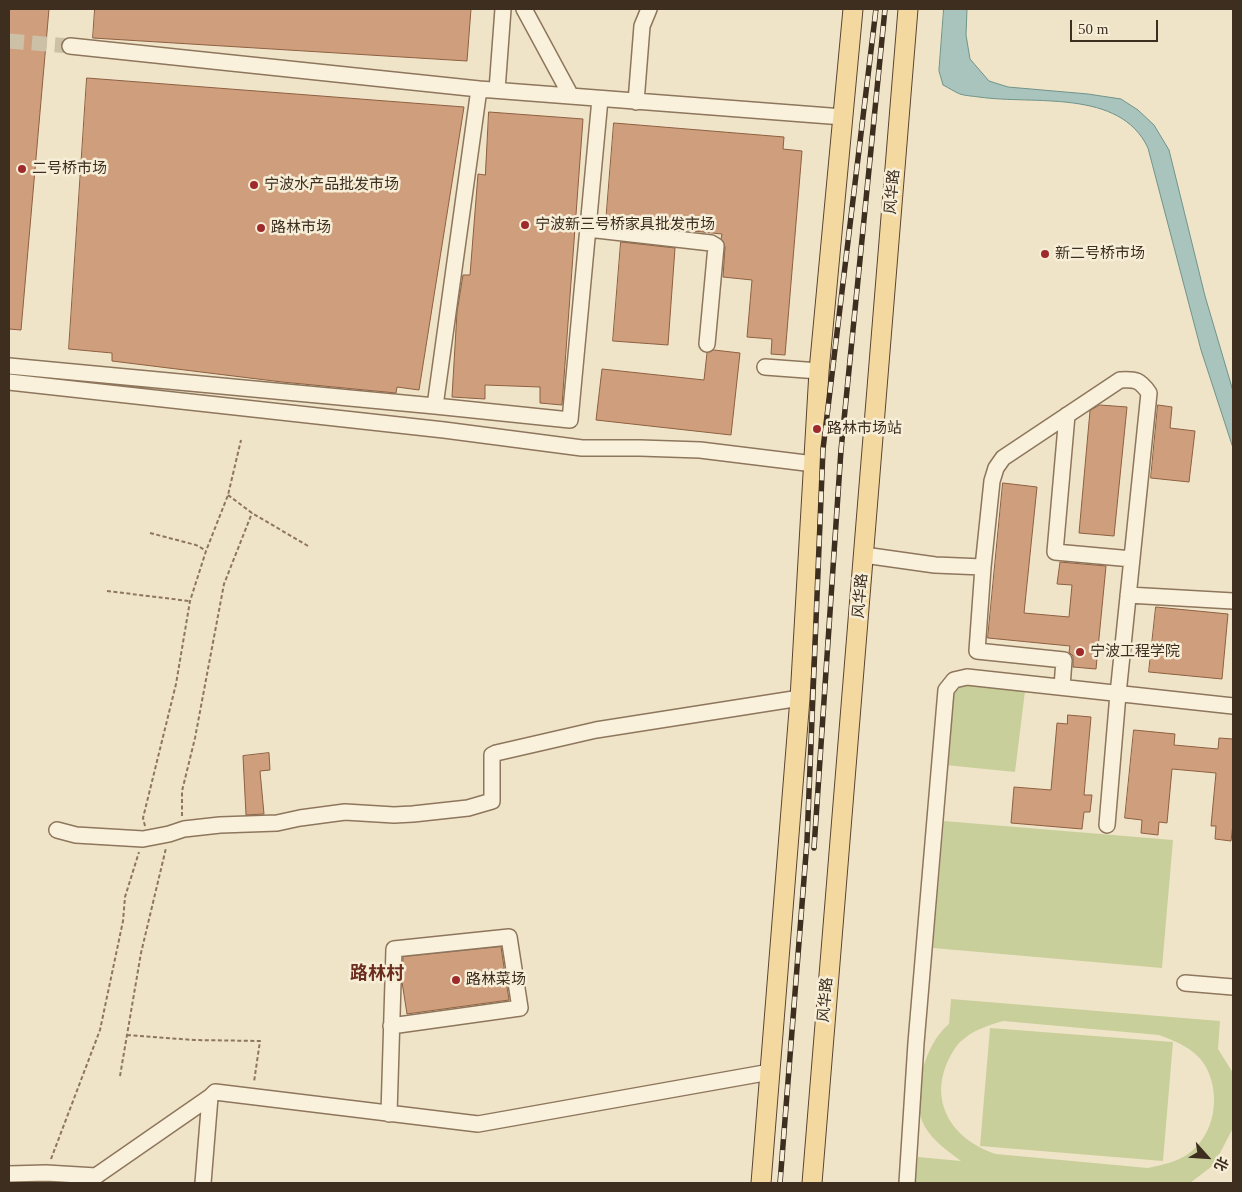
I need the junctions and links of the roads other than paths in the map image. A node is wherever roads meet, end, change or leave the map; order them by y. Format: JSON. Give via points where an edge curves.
{"nodes":[{"id":1,"x":503,"y":9,"type":"edge"},
{"id":2,"x":524,"y":9,"type":"edge"},
{"id":3,"x":649,"y":9,"type":"edge"},
{"id":4,"x":853,"y":9,"type":"edge"},
{"id":5,"x":908,"y":9,"type":"edge"},
{"id":6,"x":70,"y":46,"type":"tunnel mouth"},
{"id":7,"x":479,"y":89,"type":"junction"},
{"id":8,"x":497,"y":90,"type":"junction"},
{"id":9,"x":571,"y":96,"type":"junction"},
{"id":10,"x":600,"y":99,"type":"junction"},
{"id":11,"x":636,"y":102,"type":"junction"},
{"id":12,"x":843,"y":117,"type":"junction"},
{"id":13,"x":588,"y":230,"type":"junction"},
{"id":14,"x":707,"y":344,"type":"dead end"},
{"id":15,"x":9,"y":366,"type":"edge"},
{"id":16,"x":765,"y":367,"type":"dead end"},
{"id":17,"x":819,"y":371,"type":"junction"},
{"id":18,"x":9,"y":382,"type":"edge"},
{"id":19,"x":434,"y":406,"type":"junction"},
{"id":20,"x":1067,"y":415,"type":"junction"},
{"id":21,"x":814,"y":464,"type":"junction"},
{"id":22,"x":864,"y":555,"type":"junction"},
{"id":23,"x":1132,"y":559,"type":"junction"},
{"id":24,"x":983,"y":567,"type":"junction"},
{"id":25,"x":1128,"y":595,"type":"junction"},
{"id":26,"x":1233,"y":601,"type":"edge"},
{"id":27,"x":1062,"y":687,"type":"junction"},
{"id":28,"x":1118,"y":694,"type":"junction"},
{"id":29,"x":800,"y":698,"type":"junction"},
{"id":30,"x":1233,"y":706,"type":"edge"},
{"id":31,"x":1107,"y":824,"type":"dead end"},
{"id":32,"x":57,"y":830,"type":"dead end"},
{"id":33,"x":1185,"y":983,"type":"dead end"},
{"id":34,"x":1233,"y":987,"type":"edge"},
{"id":35,"x":392,"y":1026,"type":"junction"},
{"id":36,"x":770,"y":1072,"type":"junction"},
{"id":37,"x":210,"y":1098,"type":"junction"},
{"id":38,"x":389,"y":1114,"type":"junction"},
{"id":39,"x":9,"y":1174,"type":"edge"},
{"id":40,"x":203,"y":1183,"type":"edge"},
{"id":41,"x":760,"y":1183,"type":"edge"},
{"id":42,"x":812,"y":1183,"type":"edge"},
{"id":43,"x":907,"y":1183,"type":"edge"}],
"edges":[{"from":1,"to":8,"type":"street"},
{"from":2,"to":9,"type":"street"},
{"from":3,"to":11,"type":"street","via":[[642,26]]},
{"from":4,"to":12,"type":"main road"},
{"from":5,"to":22,"type":"main road","name":"风华路"},
{"from":6,"to":7,"type":"street"},
{"from":7,"to":8,"type":"street"},
{"from":7,"to":19,"type":"street"},
{"from":8,"to":9,"type":"street"},
{"from":9,"to":10,"type":"street"},
{"from":10,"to":11,"type":"street"},
{"from":10,"to":13,"type":"street"},
{"from":11,"to":12,"type":"street"},
{"from":12,"to":17,"type":"main road"},
{"from":13,"to":14,"type":"street","via":[[716,246]]},
{"from":13,"to":19,"type":"street","via":[[570,420]]},
{"from":15,"to":19,"type":"street"},
{"from":16,"to":17,"type":"street"},
{"from":17,"to":21,"type":"main road"},
{"from":18,"to":21,"type":"street","via":[[582,448],[700,450]]},
{"from":20,"to":23,"type":"street","via":[[1055,552]]},
{"from":20,"to":23,"type":"street","via":[[1120,380],[1142,383],[1149,393]]},
{"from":20,"to":24,"type":"street","via":[[1003,458],[996,468]]},
{"from":21,"to":29,"type":"main road"},
{"from":22,"to":24,"type":"street","via":[[935,565]]},
{"from":22,"to":42,"type":"main road","name":"风华路"},
{"from":23,"to":25,"type":"street"},
{"from":24,"to":27,"type":"street","via":[[977,651],[1064,660]]},
{"from":25,"to":26,"type":"street"},
{"from":25,"to":28,"type":"street"},
{"from":27,"to":28,"type":"street"},
{"from":27,"to":43,"type":"street","via":[[967,677],[954,680],[946,690]]},
{"from":28,"to":30,"type":"street"},
{"from":28,"to":31,"type":"street"},
{"from":29,"to":32,"type":"street","via":[[596,730],[496,753],[492,755],[492,801],[468,808],[394,815],[345,812],[277,823],[184,829],[136,839],[76,835]]},
{"from":29,"to":36,"type":"main road"},
{"from":33,"to":34,"type":"street"},
{"from":35,"to":35,"type":"street","via":[[394,949],[509,937],[520,1008]]},
{"from":35,"to":38,"type":"street"},
{"from":36,"to":38,"type":"street","via":[[478,1124]]},
{"from":36,"to":41,"type":"main road"},
{"from":37,"to":38,"type":"street","via":[[215,1092]]},
{"from":37,"to":39,"type":"street","via":[[96,1176]]},
{"from":37,"to":40,"type":"street"}]}
